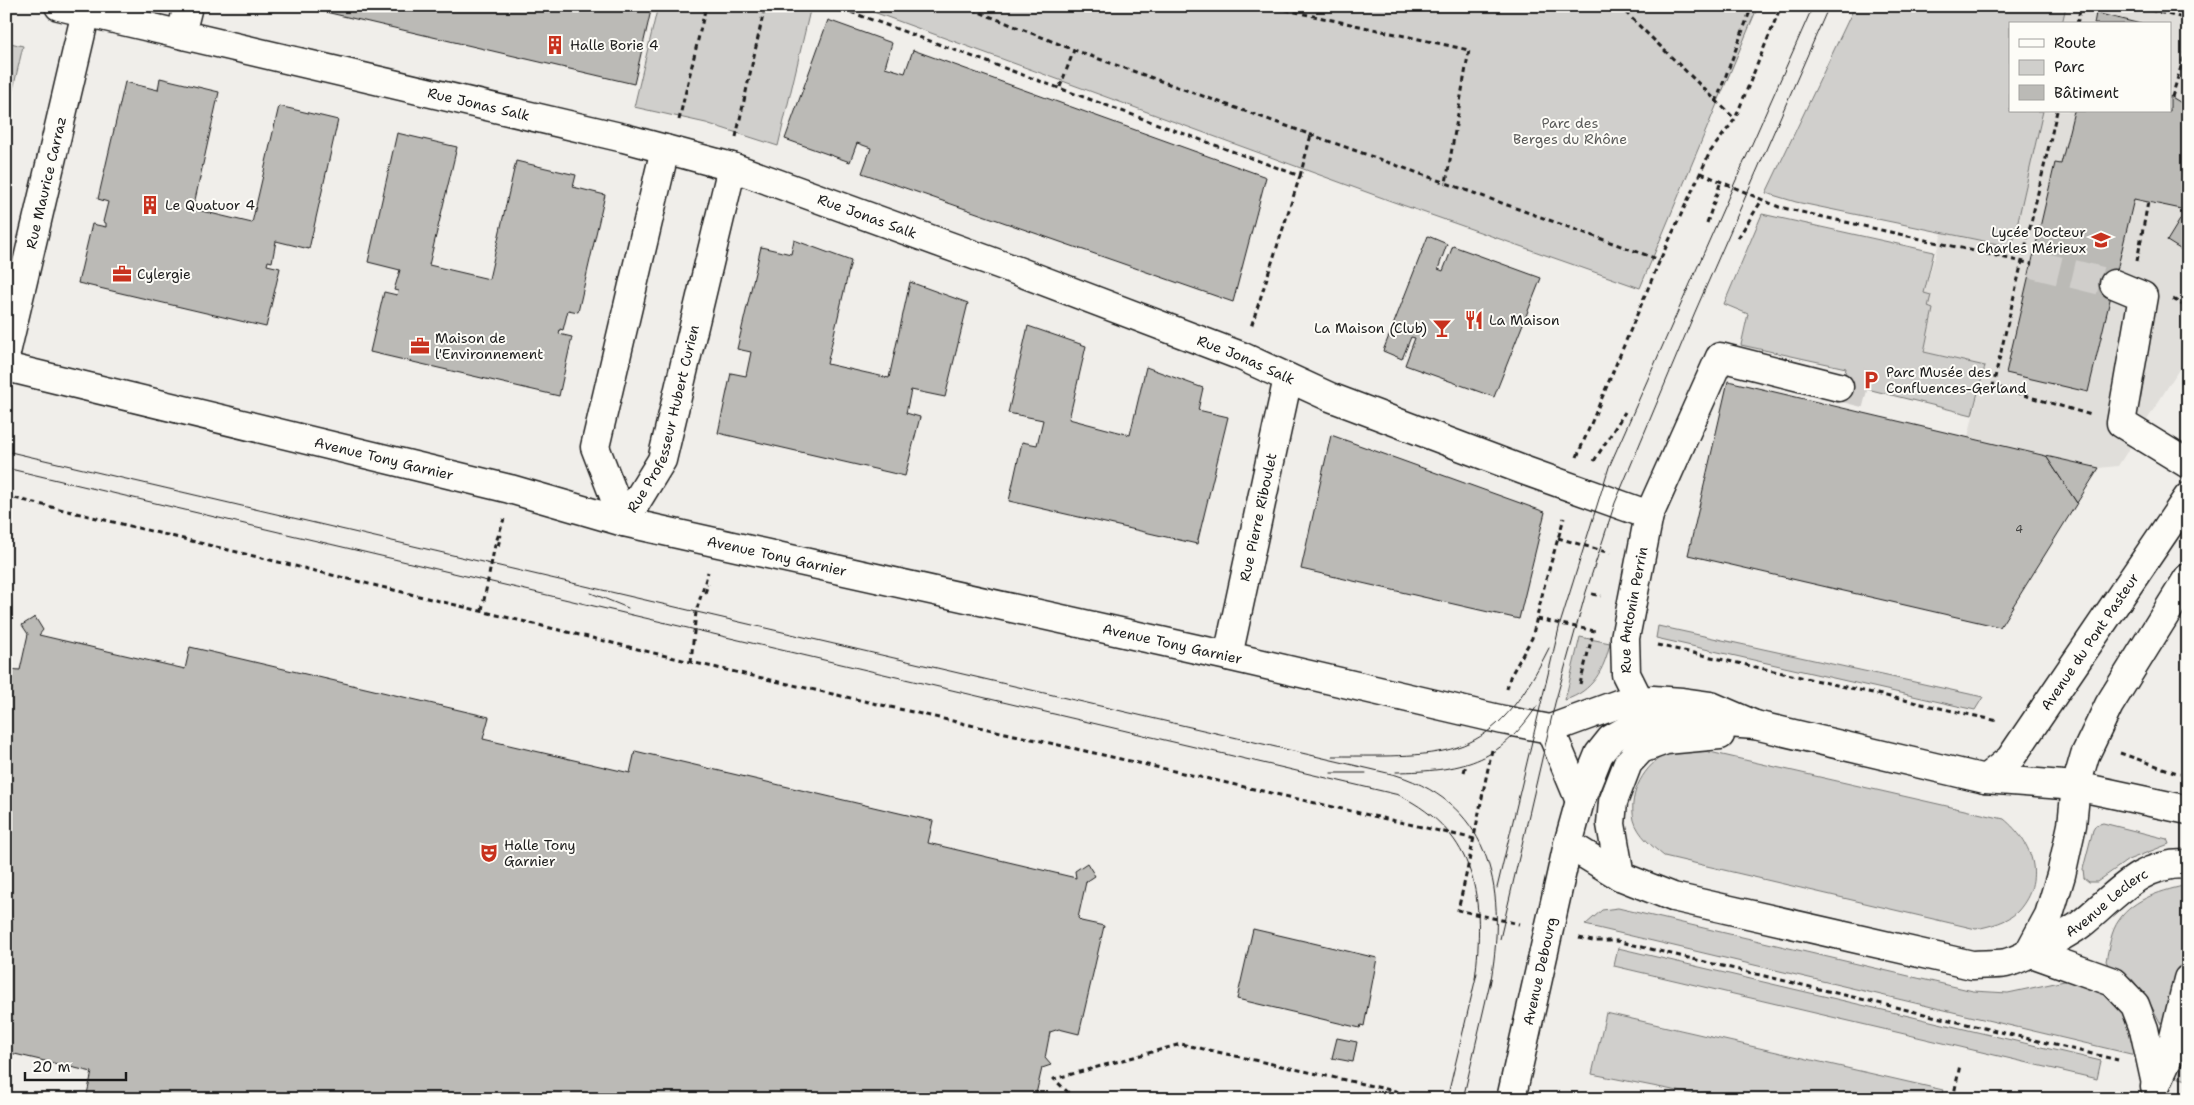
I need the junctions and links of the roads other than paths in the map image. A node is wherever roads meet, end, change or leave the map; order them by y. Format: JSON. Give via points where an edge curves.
{"nodes":[{"id":1,"x":59,"y":6,"type":"edge"},
{"id":2,"x":188,"y":6,"type":"edge"},
{"id":3,"x":86,"y":12,"type":"junction"},
{"id":4,"x":181,"y":34,"type":"junction"},
{"id":5,"x":665,"y":149,"type":"junction"},
{"id":6,"x":732,"y":167,"type":"junction"},
{"id":7,"x":2114,"y":284,"type":"tunnel mouth"},
{"id":8,"x":6,"y":353,"type":"edge"},
{"id":9,"x":6,"y":368,"type":"edge"},
{"id":10,"x":1288,"y":378,"type":"junction"},
{"id":11,"x":1839,"y":387,"type":"tunnel mouth"},
{"id":12,"x":2188,"y":464,"type":"edge"},
{"id":13,"x":2188,"y":497,"type":"edge"},
{"id":14,"x":1649,"y":514,"type":"junction"},
{"id":15,"x":624,"y":522,"type":"junction"},
{"id":16,"x":2188,"y":578,"type":"edge"},
{"id":17,"x":1228,"y":656,"type":"junction"},
{"id":18,"x":1640,"y":702,"type":"junction"},
{"id":19,"x":1755,"y":725,"type":"junction"},
{"id":20,"x":1550,"y":730,"type":"junction"},
{"id":21,"x":1985,"y":778,"type":"junction"},
{"id":22,"x":2076,"y":786,"type":"junction"},
{"id":23,"x":1580,"y":802,"type":"junction"},
{"id":24,"x":2188,"y":810,"type":"edge"},
{"id":25,"x":1568,"y":844,"type":"junction"},
{"id":26,"x":2188,"y":864,"type":"edge"},
{"id":27,"x":1620,"y":876,"type":"junction"},
{"id":28,"x":2029,"y":952,"type":"junction"},
{"id":29,"x":2188,"y":979,"type":"edge"},
{"id":30,"x":2154,"y":1091,"type":"edge"},
{"id":31,"x":1511,"y":1099,"type":"edge"}],
"edges":[{"from":1,"to":3,"type":"main road","name":"Rue Jonas Salk"},
{"from":2,"to":4,"type":"main road"},
{"from":3,"to":4,"type":"main road","name":"Rue Jonas Salk"},
{"from":3,"to":8,"type":"main road","name":"Rue Maurice Carraz"},
{"from":4,"to":5,"type":"main road","name":"Rue Jonas Salk"},
{"from":5,"to":6,"type":"main road","name":"Rue Jonas Salk"},
{"from":5,"to":15,"type":"main road","name":"Rue Professeur Hubert Curien","via":[[595,447]]},
{"from":6,"to":10,"type":"main road","name":"Rue Jonas Salk","via":[[1015,270],[1241,356]]},
{"from":6,"to":15,"type":"main road","name":"Rue Professeur Hubert Curien","via":[[662,460]]},
{"from":7,"to":12,"type":"main road","via":[[2143,296],[2121,423]]},
{"from":9,"to":15,"type":"main road","name":"Avenue Tony Garnier","via":[[510,489]]},
{"from":10,"to":14,"type":"main road","name":"Rue Jonas Salk","via":[[1330,397]]},
{"from":10,"to":17,"type":"main road","name":"Rue Pierre Riboulet"},
{"from":11,"to":14,"type":"main road","name":"Rue Antonin Perrin","via":[[1720,357]]},
{"from":13,"to":21,"type":"main road","name":"Avenue du Pont Pasteur","via":[[2010,759]]},
{"from":14,"to":18,"type":"main road","name":"Rue Antonin Perrin","via":[[1625,638],[1626,674]]},
{"from":15,"to":17,"type":"main road","name":"Avenue Tony Garnier"},
{"from":16,"to":22,"type":"main road","via":[[2109,705]]},
{"from":17,"to":20,"type":"main road","name":"Avenue Tony Garnier"},
{"from":18,"to":19,"type":"main road","via":[[1711,706]]},
{"from":18,"to":20,"type":"main road","via":[[1620,703]]},
{"from":19,"to":21,"type":"main road"},
{"from":19,"to":23,"type":"main road","name":"Avenue Debourg","via":[[1673,719],[1635,725],[1611,739],[1599,754]]},
{"from":19,"to":27,"type":"main road","via":[[1714,736],[1666,740],[1641,749],[1628,763],[1613,802],[1611,824]]},
{"from":20,"to":23,"type":"main road"},
{"from":21,"to":22,"type":"main road"},
{"from":22,"to":24,"type":"main road"},
{"from":22,"to":28,"type":"main road","via":[[2072,825],[2061,875],[2049,915]]},
{"from":23,"to":25,"type":"main road","name":"Avenue Debourg"},
{"from":25,"to":27,"type":"main road","name":"Avenue Leclerc"},
{"from":25,"to":31,"type":"main road","name":"Avenue Debourg"},
{"from":26,"to":28,"type":"main road","name":"Avenue Leclerc","via":[[2170,863],[2126,883],[2080,924]]},
{"from":27,"to":28,"type":"main road","name":"Avenue Leclerc","via":[[1673,897],[1972,965],[2008,962]]},
{"from":28,"to":30,"type":"main road","via":[[2113,982],[2135,1005],[2144,1028]]},
{"from":29,"to":30,"type":"main road","via":[[2170,1054]]}]}
